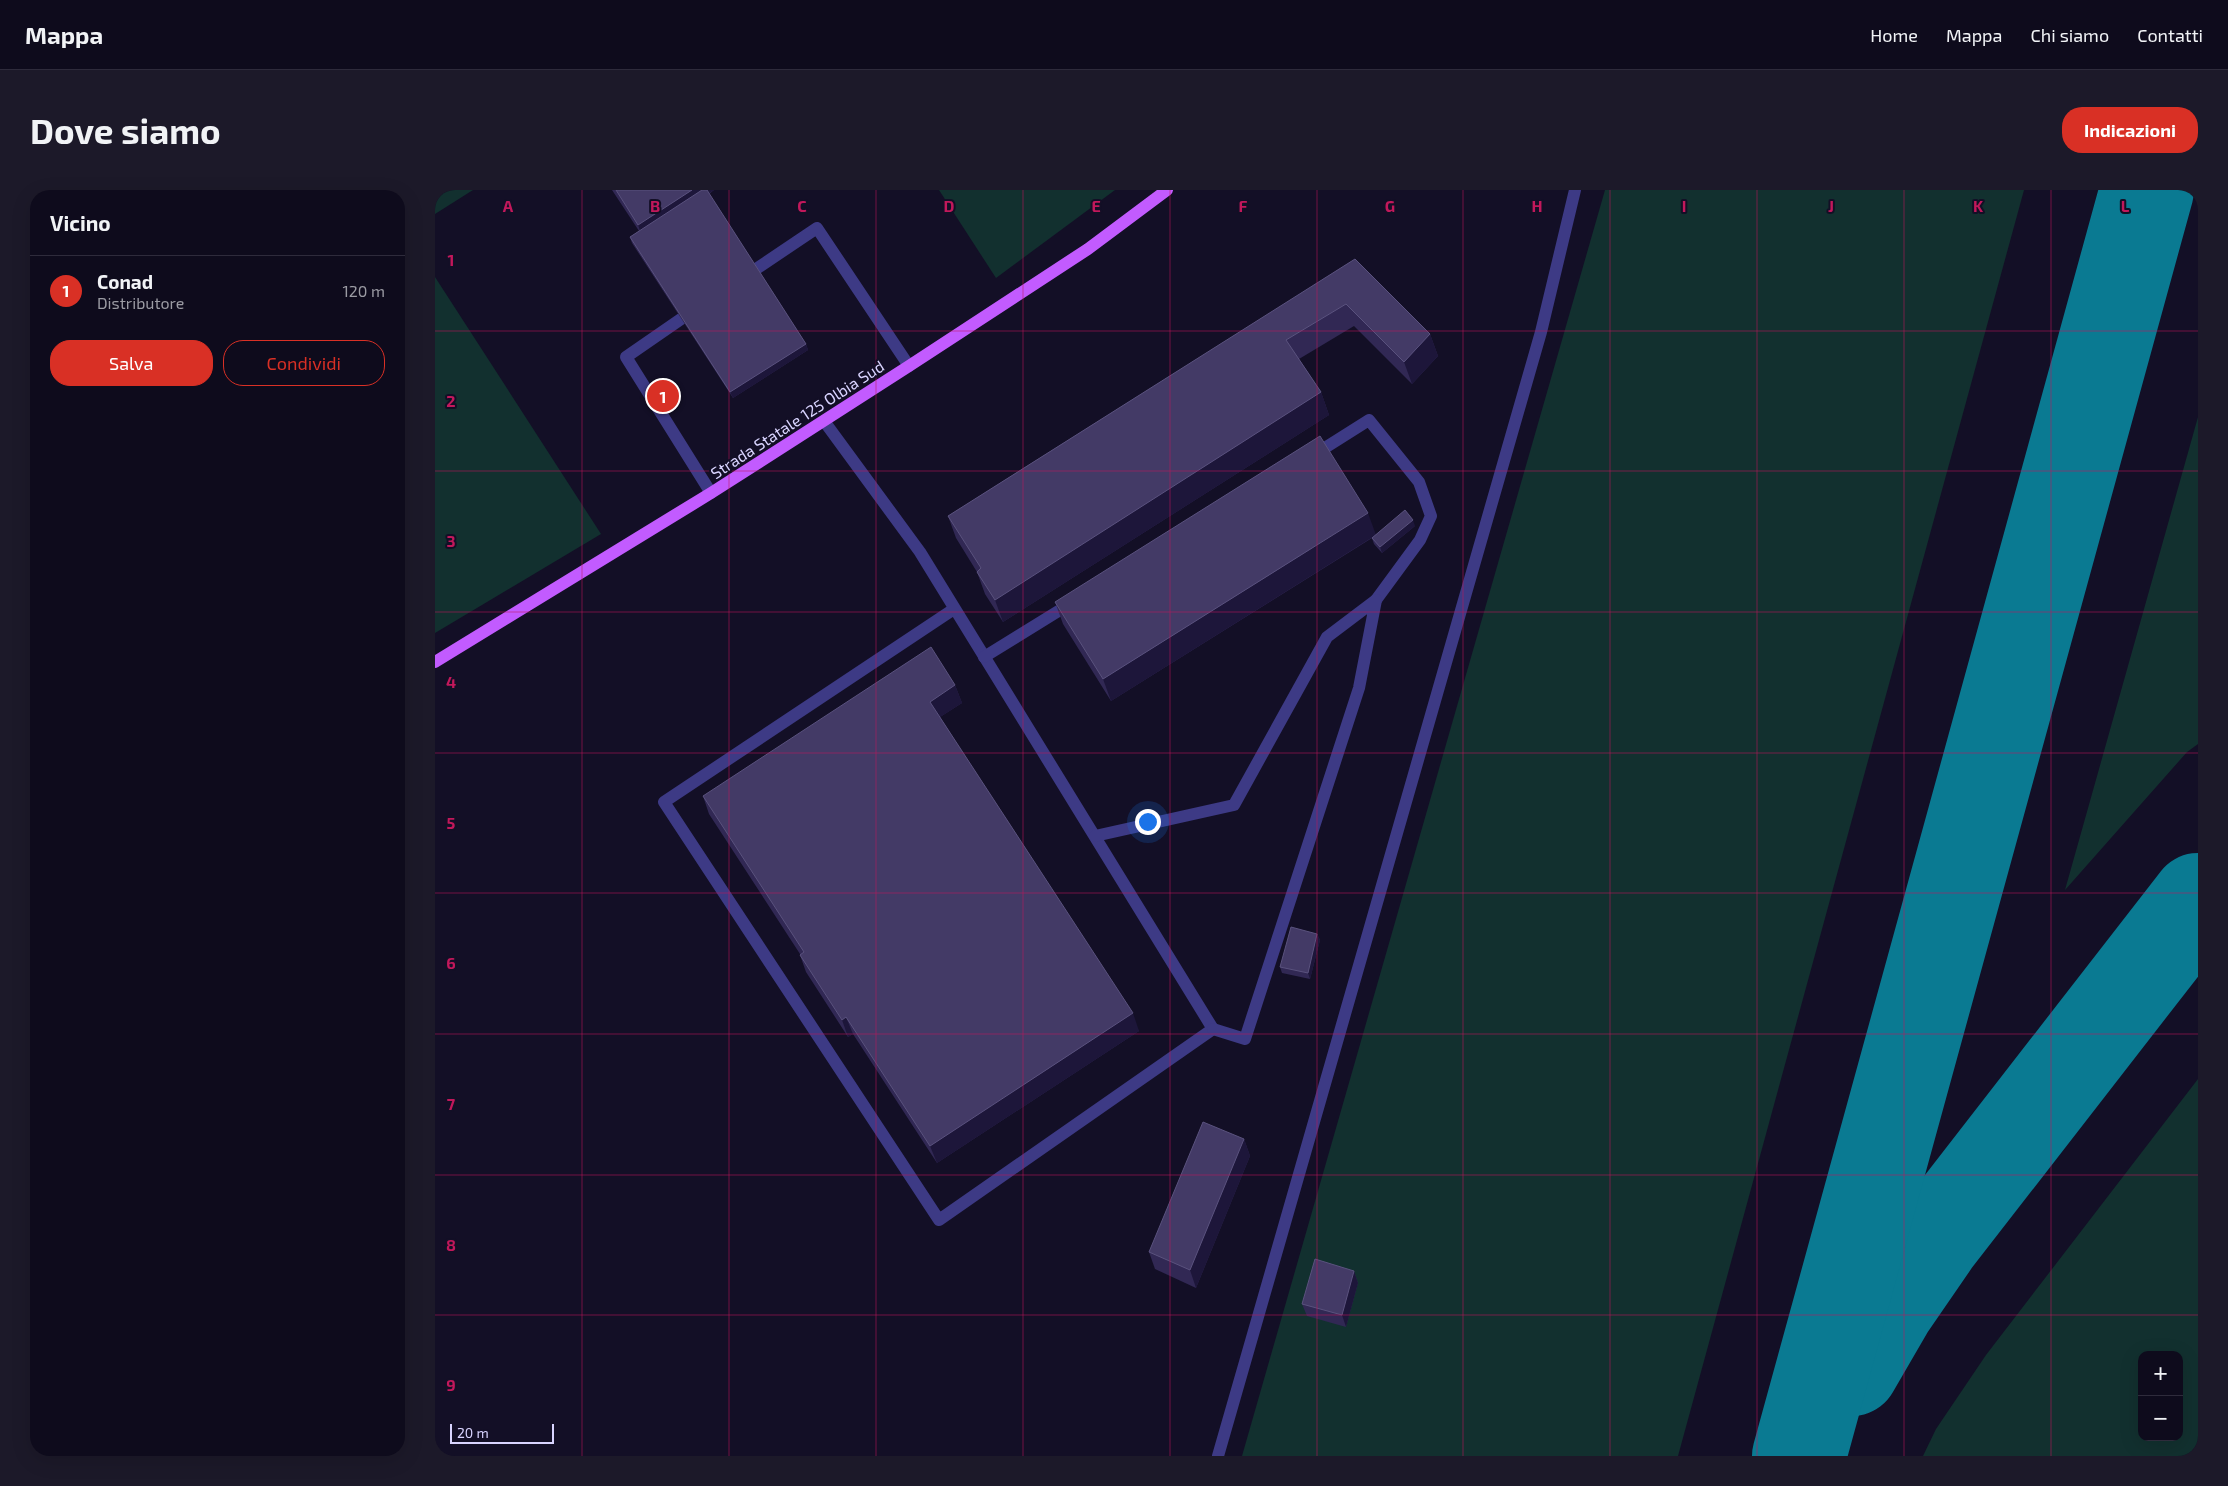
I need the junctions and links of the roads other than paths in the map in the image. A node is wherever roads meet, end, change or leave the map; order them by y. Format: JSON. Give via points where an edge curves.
{"nodes":[{"id":1,"x":1167,"y":190,"type":"edge"},
{"id":2,"x":1575,"y":190,"type":"edge"},
{"id":3,"x":756,"y":269,"type":"edge"},
{"id":4,"x":681,"y":319,"type":"edge"},
{"id":5,"x":909,"y":366,"type":"junction"},
{"id":6,"x":824,"y":421,"type":"junction"},
{"id":7,"x":1302,"y":462,"type":"edge"},
{"id":8,"x":711,"y":493,"type":"junction"},
{"id":9,"x":1084,"y":595,"type":"edge"},
{"id":10,"x":1376,"y":600,"type":"junction"},
{"id":11,"x":954,"y":609,"type":"junction"},
{"id":12,"x":984,"y":657,"type":"junction"},
{"id":13,"x":435,"y":662,"type":"edge"},
{"id":14,"x":1095,"y":836,"type":"junction"},
{"id":15,"x":1213,"y":1029,"type":"junction"},
{"id":16,"x":1218,"y":1456,"type":"edge"}],
"edges":[{"from":1,"to":5,"type":"main road","name":"Strada Statale 125 Olbia Sud","via":[[1088,249]]},
{"from":2,"to":16,"type":"lane","via":[[1541,332]]},
{"from":3,"to":5,"type":"lane","via":[[817,228]]},
{"from":4,"to":8,"type":"lane","via":[[626,357]]},
{"from":5,"to":6,"type":"main road","name":"Strada Statale 125 Olbia Sud"},
{"from":6,"to":8,"type":"main road","name":"Strada Statale 125 Olbia Sud"},
{"from":6,"to":11,"type":"lane","via":[[919,552]]},
{"from":7,"to":10,"type":"lane","via":[[1369,420],[1419,482],[1431,516],[1420,540]]},
{"from":8,"to":13,"type":"main road","name":"Strada Statale 125 Olbia Sud"},
{"from":9,"to":12,"type":"lane"},
{"from":10,"to":14,"type":"lane","via":[[1327,637],[1234,804]]},
{"from":10,"to":15,"type":"lane","via":[[1359,688],[1245,1039]]},
{"from":11,"to":12,"type":"lane"},
{"from":11,"to":15,"type":"lane","via":[[663,802],[939,1220]]},
{"from":12,"to":14,"type":"lane"},
{"from":14,"to":15,"type":"lane"}]}
